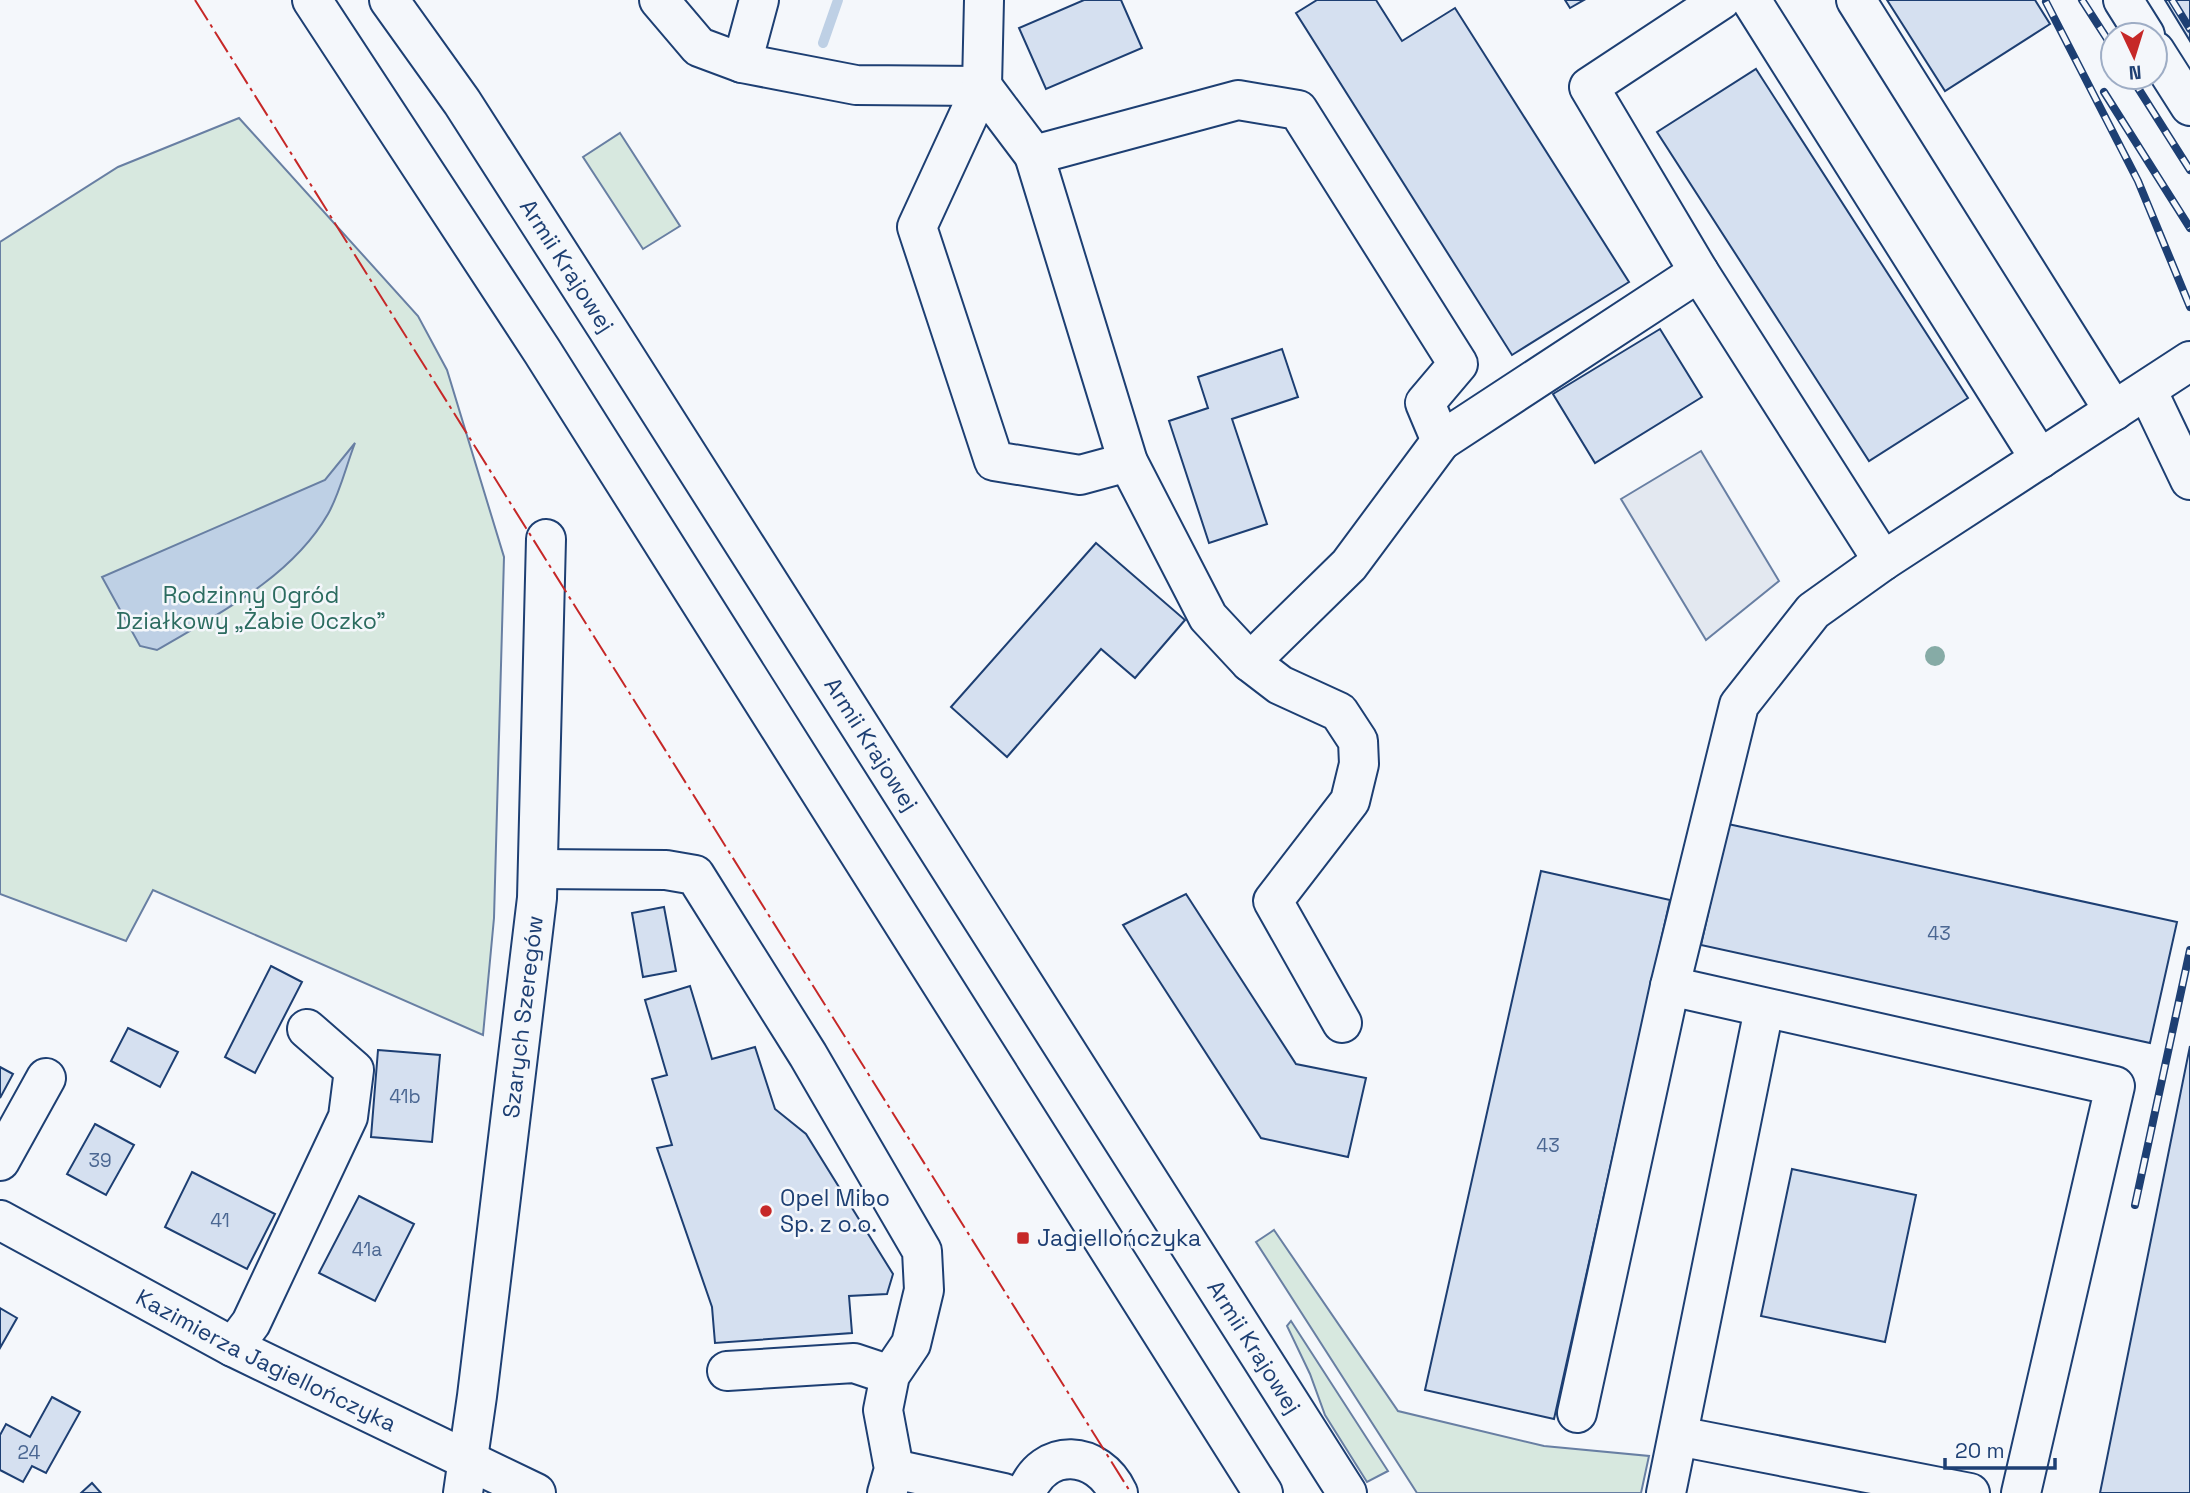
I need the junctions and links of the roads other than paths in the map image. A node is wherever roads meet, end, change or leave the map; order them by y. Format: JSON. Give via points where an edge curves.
{"nodes":[{"id":1,"x":312,"y":0,"type":"edge"},
{"id":2,"x":389,"y":0,"type":"edge"},
{"id":3,"x":659,"y":0,"type":"edge"},
{"id":4,"x":759,"y":0,"type":"edge"},
{"id":5,"x":984,"y":0,"type":"edge"},
{"id":6,"x":1721,"y":0,"type":"edge"},
{"id":7,"x":1751,"y":0,"type":"edge"},
{"id":8,"x":1856,"y":0,"type":"edge"},
{"id":9,"x":2123,"y":0,"type":"edge"},
{"id":10,"x":2136,"y":21,"type":"edge"},
{"id":11,"x":742,"y":63,"type":"junction"},
{"id":12,"x":2169,"y":73,"type":"edge"},
{"id":13,"x":982,"y":86,"type":"junction"},
{"id":14,"x":2190,"y":106,"type":"edge"},
{"id":15,"x":1034,"y":155,"type":"junction"},
{"id":16,"x":1699,"y":272,"type":"junction"},
{"id":17,"x":2190,"y":361,"type":"edge"},
{"id":18,"x":2147,"y":390,"type":"junction"},
{"id":19,"x":2114,"y":411,"type":"junction"},
{"id":20,"x":1441,"y":442,"type":"junction"},
{"id":21,"x":2040,"y":459,"type":"junction"},
{"id":22,"x":1128,"y":462,"type":"junction"},
{"id":23,"x":2190,"y":480,"type":"edge"},
{"id":24,"x":546,"y":539,"type":"dead end"},
{"id":25,"x":1883,"y":561,"type":"junction"},
{"id":26,"x":1250,"y":662,"type":"junction"},
{"id":27,"x":538,"y":869,"type":"junction"},
{"id":28,"x":1670,"y":986,"type":"junction"},
{"id":29,"x":1764,"y":1009,"type":"junction"},
{"id":30,"x":1342,"y":1023,"type":"dead end"},
{"id":31,"x":307,"y":1029,"type":"dead end"},
{"id":32,"x":46,"y":1078,"type":"dead end"},
{"id":33,"x":0,"y":1161,"type":"edge"},
{"id":34,"x":0,"y":1220,"type":"edge"},
{"id":35,"x":233,"y":1347,"type":"junction"},
{"id":36,"x":727,"y":1371,"type":"dead end"},
{"id":37,"x":890,"y":1376,"type":"junction"},
{"id":38,"x":1577,"y":1413,"type":"dead end"},
{"id":39,"x":1678,"y":1436,"type":"junction"},
{"id":40,"x":465,"y":1476,"type":"edge"},
{"id":41,"x":891,"y":1481,"type":"edge"},
{"id":42,"x":536,"y":1493,"type":"edge"},
{"id":43,"x":1004,"y":1493,"type":"edge"},
{"id":44,"x":1026,"y":1493,"type":"edge"},
{"id":45,"x":1118,"y":1493,"type":"edge"},
{"id":46,"x":1264,"y":1493,"type":"edge"},
{"id":47,"x":1347,"y":1493,"type":"edge"},
{"id":48,"x":1666,"y":1493,"type":"edge"},
{"id":49,"x":1970,"y":1493,"type":"edge"},
{"id":50,"x":2021,"y":1493,"type":"edge"}],
"edges":[{"from":1,"to":46,"type":"main road","via":[[542,351]]},
{"from":2,"to":47,"type":"main road","name":"Armii Krajowej","via":[[462,102]]},
{"from":3,"to":11,"type":"main road","via":[[699,47]]},
{"from":4,"to":11,"type":"main road"},
{"from":5,"to":13,"type":"main road"},
{"from":6,"to":16,"type":"main road","via":[[1589,87]]},
{"from":7,"to":21,"type":"main road"},
{"from":8,"to":19,"type":"main road"},
{"from":9,"to":10,"type":"main road"},
{"from":11,"to":13,"type":"main road","via":[[856,85]]},
{"from":12,"to":14,"type":"main road"},
{"from":13,"to":15,"type":"main road"},
{"from":13,"to":22,"type":"main road","via":[[916,227],[994,461],[1080,475]]},
{"from":15,"to":20,"type":"main road","via":[[1238,100],[1298,110],[1458,364],[1425,403]]},
{"from":15,"to":22,"type":"main road"},
{"from":16,"to":20,"type":"main road"},
{"from":16,"to":25,"type":"main road"},
{"from":17,"to":18,"type":"main road"},
{"from":18,"to":19,"type":"main road"},
{"from":18,"to":23,"type":"main road"},
{"from":19,"to":21,"type":"main road"},
{"from":20,"to":26,"type":"main road","via":[[1349,565]]},
{"from":21,"to":25,"type":"main road"},
{"from":22,"to":26,"type":"main road","via":[[1208,617]]},
{"from":24,"to":27,"type":"main road","name":"Szarych Szeregów"},
{"from":25,"to":28,"type":"main road","via":[[1813,611],[1739,705]]},
{"from":26,"to":30,"type":"main road","via":[[1280,685],[1339,712],[1359,741],[1350,801],[1273,901]]},
{"from":27,"to":37,"type":"main road","via":[[695,874],[922,1251],[925,1290],[911,1344]]},
{"from":27,"to":40,"type":"main road","name":"Szarych Szeregów"},
{"from":28,"to":29,"type":"main road"},
{"from":28,"to":38,"type":"main road"},
{"from":29,"to":39,"type":"main road"},
{"from":29,"to":50,"type":"main road","via":[[2115,1086]]},
{"from":31,"to":35,"type":"main road","via":[[354,1070],[348,1117],[251,1323]]},
{"from":32,"to":33,"type":"main road"},
{"from":34,"to":35,"type":"main road","name":"Kazimierza Jagiellończyka"},
{"from":35,"to":40,"type":"main road","name":"Kazimierza Jagiellończyka"},
{"from":36,"to":37,"type":"main road","via":[[854,1363]]},
{"from":37,"to":41,"type":"main road","via":[[883,1410]]},
{"from":39,"to":48,"type":"main road"},
{"from":39,"to":49,"type":"main road"},
{"from":40,"to":42,"type":"main road","name":"Kazimierza Jagiellończyka"},
{"from":41,"to":43,"type":"main road"},
{"from":44,"to":45,"type":"main road","via":[[1040,1470],[1070,1459],[1100,1468]]}]}
